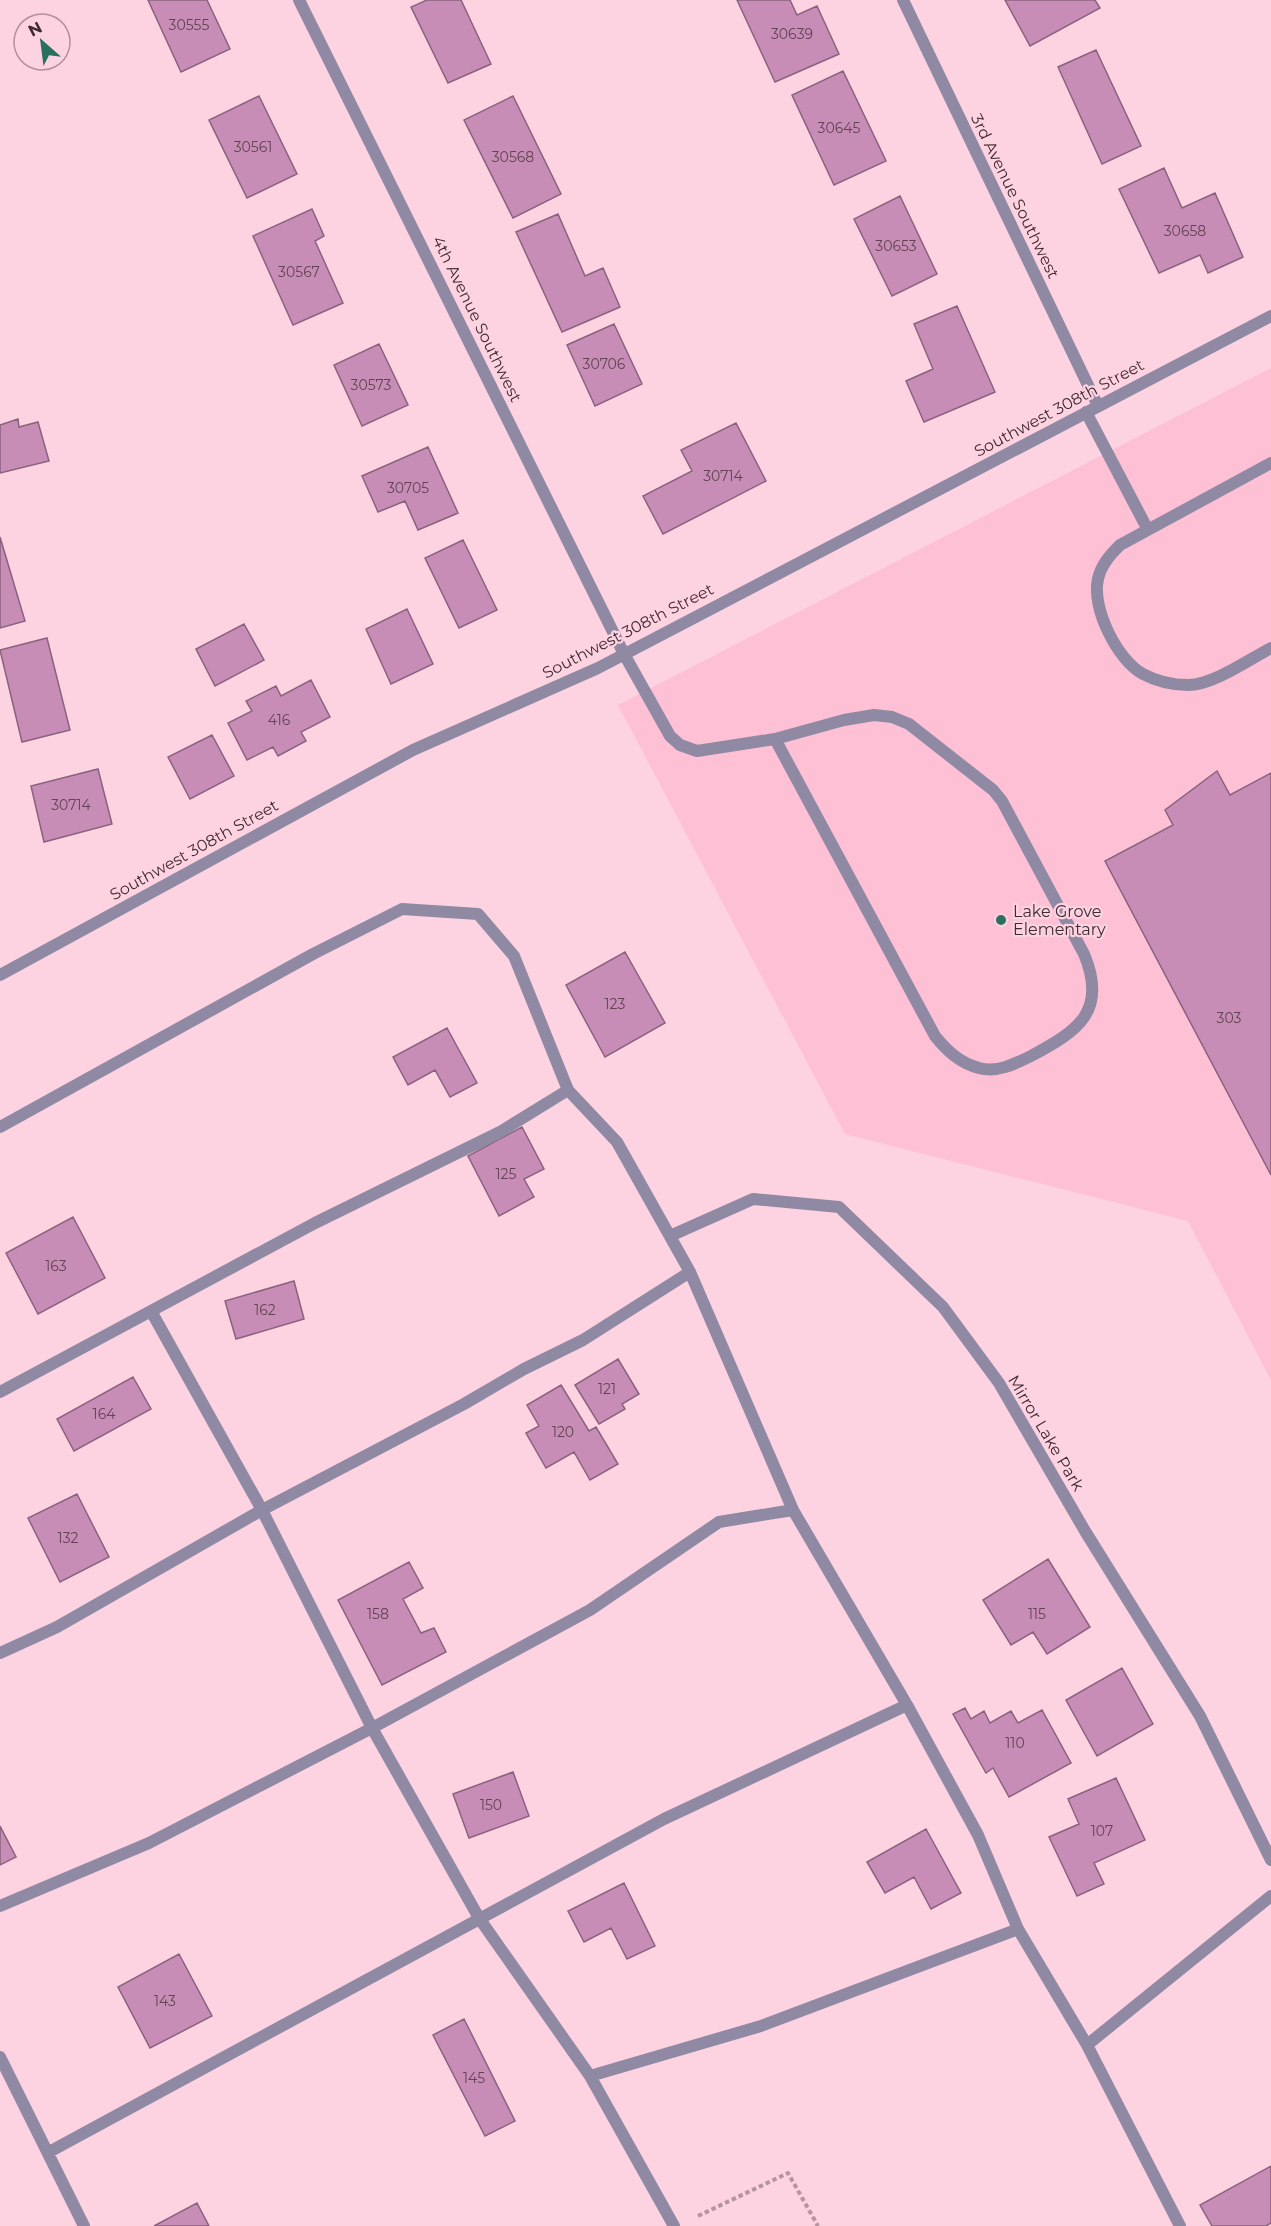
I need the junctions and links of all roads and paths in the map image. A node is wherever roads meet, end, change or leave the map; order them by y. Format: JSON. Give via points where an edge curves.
{"nodes":[{"id":1,"x":299,"y":0,"type":"edge"},
{"id":2,"x":903,"y":0,"type":"edge"},
{"id":3,"x":1271,"y":316,"type":"edge"},
{"id":4,"x":1092,"y":409,"type":"junction"},
{"id":5,"x":1271,"y":463,"type":"edge"},
{"id":6,"x":1148,"y":530,"type":"junction"},
{"id":7,"x":1271,"y":648,"type":"edge"},
{"id":8,"x":624,"y":654,"type":"junction"},
{"id":9,"x":775,"y":740,"type":"junction"},
{"id":10,"x":0,"y":975,"type":"edge"},
{"id":11,"x":568,"y":1090,"type":"junction"},
{"id":12,"x":0,"y":1127,"type":"edge"},
{"id":13,"x":670,"y":1236,"type":"junction"},
{"id":14,"x":690,"y":1272,"type":"junction"},
{"id":15,"x":151,"y":1311,"type":"junction"},
{"id":16,"x":0,"y":1392,"type":"edge"},
{"id":17,"x":262,"y":1510,"type":"junction"},
{"id":18,"x":793,"y":1510,"type":"junction"},
{"id":19,"x":0,"y":1653,"type":"edge"},
{"id":20,"x":907,"y":1705,"type":"junction"},
{"id":21,"x":372,"y":1728,"type":"junction"},
{"id":22,"x":1271,"y":1860,"type":"edge"},
{"id":23,"x":1271,"y":1896,"type":"edge"},
{"id":24,"x":0,"y":1906,"type":"edge"},
{"id":25,"x":479,"y":1918,"type":"junction"},
{"id":26,"x":1018,"y":1929,"type":"junction"},
{"id":27,"x":1087,"y":2045,"type":"junction"},
{"id":28,"x":0,"y":2056,"type":"edge"},
{"id":29,"x":590,"y":2076,"type":"junction"},
{"id":30,"x":49,"y":2152,"type":"junction"},
{"id":31,"x":696,"y":2216,"type":"dead end"},
{"id":32,"x":84,"y":2226,"type":"edge"},
{"id":33,"x":674,"y":2226,"type":"edge"},
{"id":34,"x":818,"y":2226,"type":"edge"},
{"id":35,"x":1180,"y":2226,"type":"edge"}],
"edges":[{"from":1,"to":8,"type":"street","name":"4th Avenue Southwest"},
{"from":2,"to":4,"type":"street","name":"3rd Avenue Southwest"},
{"from":3,"to":4,"type":"street","name":"Southwest 308th Street"},
{"from":4,"to":6,"type":"street","name":"3rd Avenue Southwest"},
{"from":4,"to":8,"type":"street","name":"Southwest 308th Street"},
{"from":5,"to":6,"type":"street"},
{"from":6,"to":7,"type":"street","via":[[1120,545],[1106,560],[1098,579],[1097,600],[1114,641],[1142,674],[1174,685],[1191,685],[1211,680]]},
{"from":8,"to":9,"type":"street","name":"4th Avenue Southwest","via":[[670,736],[680,745],[697,751]]},
{"from":8,"to":10,"type":"street","name":"Southwest 308th Street","via":[[413,750]]},
{"from":9,"to":9,"type":"street","name":"4th Avenue Southwest","via":[[935,1036],[950,1054],[980,1069],[998,1070],[1061,1040],[1078,1025],[1092,997],[1091,970],[993,790],[909,724],[892,717],[874,715]]},
{"from":11,"to":12,"type":"street","via":[[514,956],[478,914],[402,909]]},
{"from":11,"to":13,"type":"street","via":[[617,1142]]},
{"from":11,"to":15,"type":"street","via":[[500,1132],[315,1223]]},
{"from":13,"to":14,"type":"street"},
{"from":13,"to":22,"type":"street","name":"Mirror Lake Park","via":[[753,1198],[839,1207],[943,1307],[999,1383],[1200,1716]]},
{"from":14,"to":17,"type":"street","via":[[583,1340]]},
{"from":14,"to":18,"type":"street"},
{"from":15,"to":16,"type":"street"},
{"from":15,"to":17,"type":"street"},
{"from":17,"to":19,"type":"street","via":[[57,1627]]},
{"from":17,"to":21,"type":"street"},
{"from":18,"to":20,"type":"street"},
{"from":18,"to":21,"type":"street","via":[[719,1522],[590,1610]]},
{"from":20,"to":25,"type":"street","via":[[664,1819]]},
{"from":20,"to":26,"type":"street","via":[[978,1835]]},
{"from":21,"to":24,"type":"street","via":[[149,1843]]},
{"from":21,"to":25,"type":"street"},
{"from":23,"to":27,"type":"street"},
{"from":25,"to":29,"type":"street"},
{"from":25,"to":30,"type":"street"},
{"from":26,"to":27,"type":"street"},
{"from":26,"to":29,"type":"street","via":[[761,2026]]},
{"from":27,"to":35,"type":"street"},
{"from":28,"to":30,"type":"street"},
{"from":29,"to":33,"type":"street"},
{"from":30,"to":32,"type":"street"},
{"from":31,"to":34,"type":"path","via":[[788,2173]]}]}
